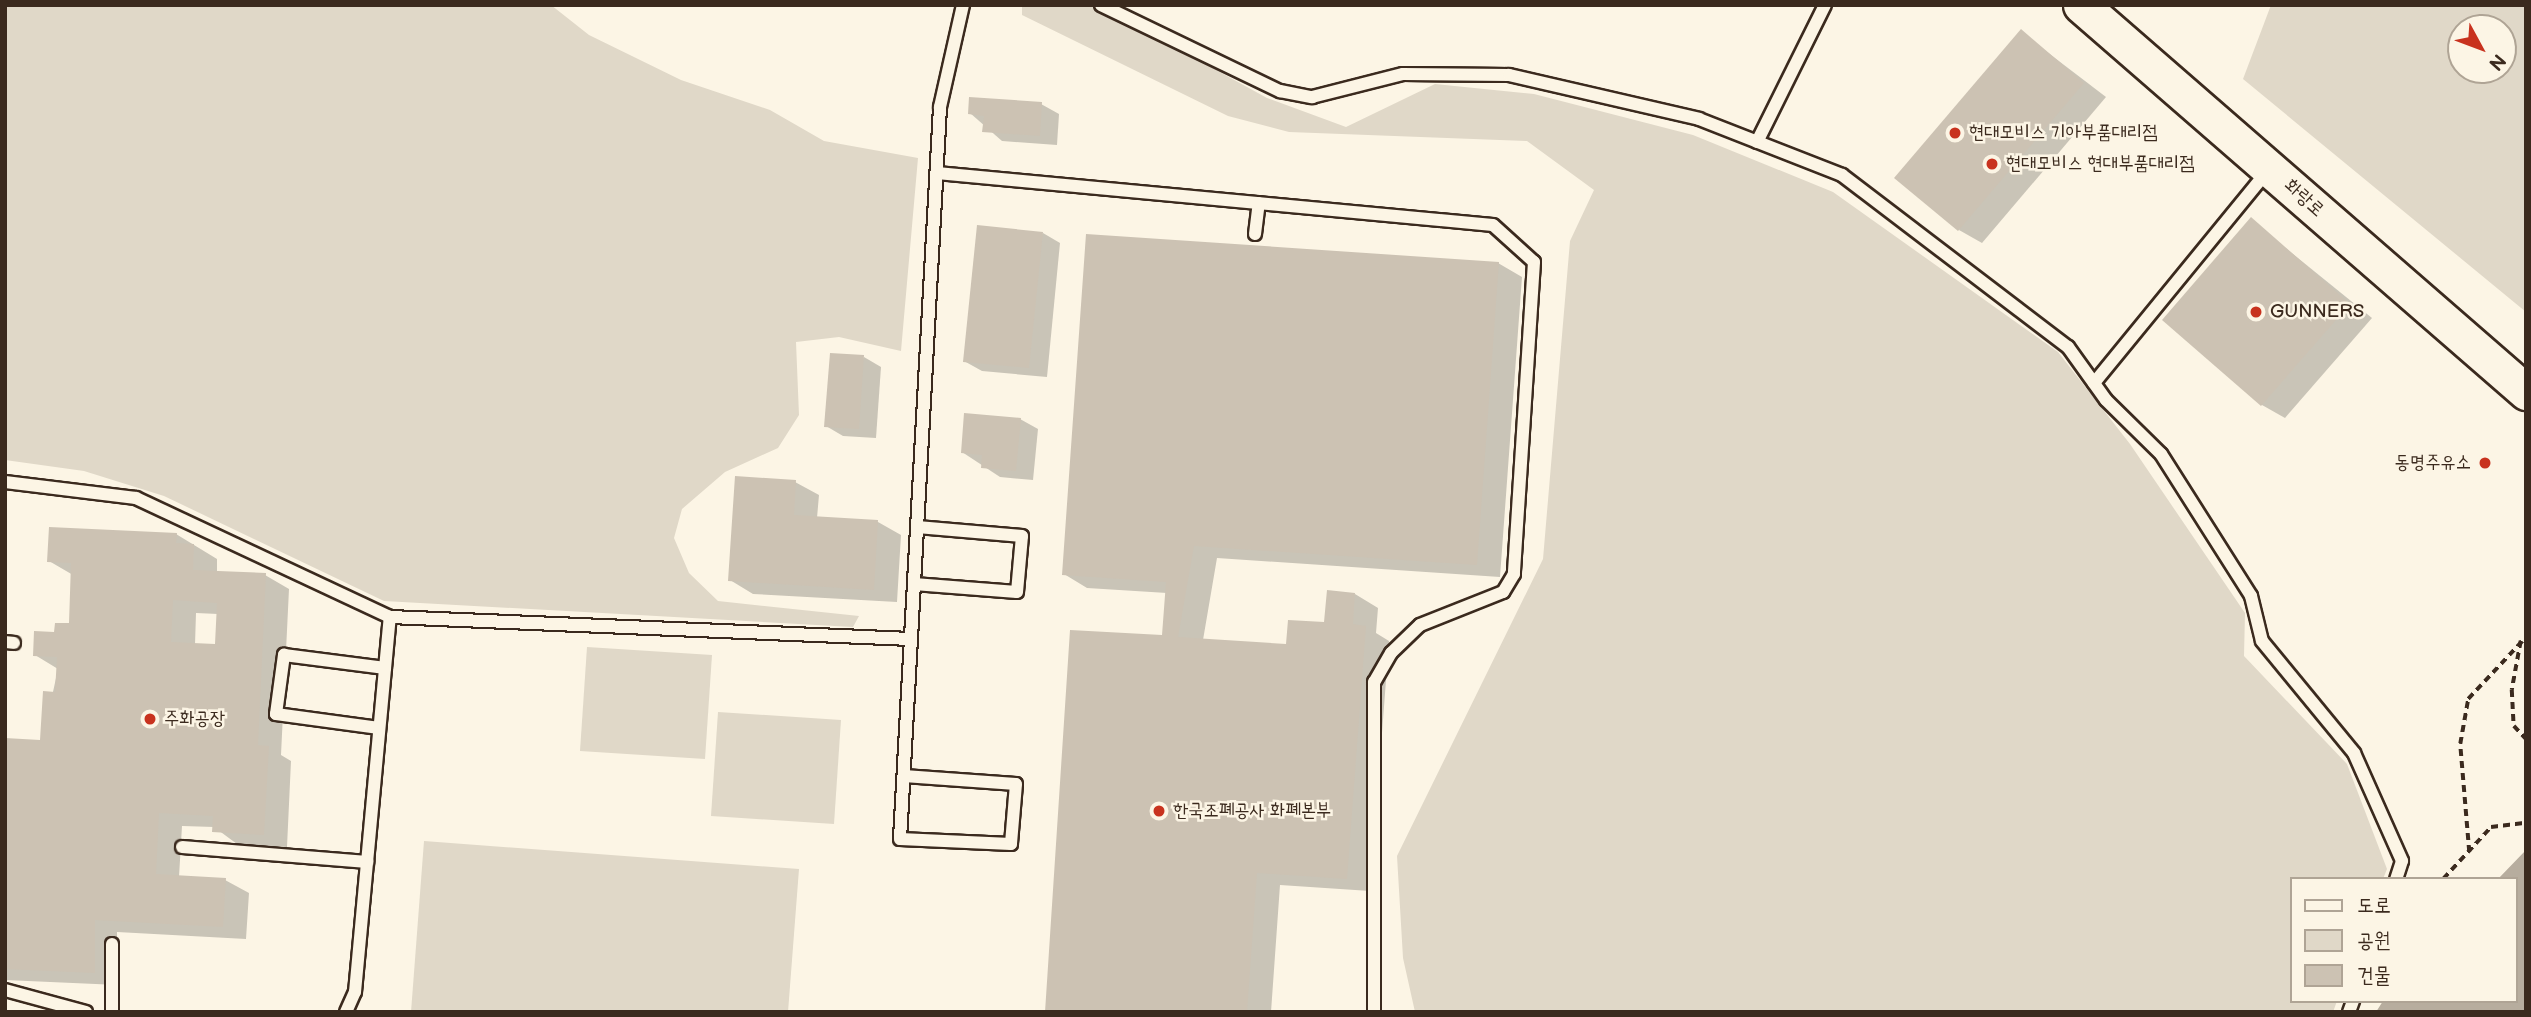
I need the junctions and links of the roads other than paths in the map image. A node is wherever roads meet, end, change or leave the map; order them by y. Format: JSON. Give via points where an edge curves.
{"nodes":[{"id":1,"x":963,"y":5,"type":"edge"},
{"id":2,"x":1101,"y":5,"type":"edge"},
{"id":3,"x":1825,"y":5,"type":"edge"},
{"id":4,"x":2081,"y":5,"type":"edge"},
{"id":5,"x":1757,"y":142,"type":"junction"},
{"id":6,"x":2271,"y":168,"type":"junction"},
{"id":7,"x":937,"y":173,"type":"junction"},
{"id":8,"x":1259,"y":203,"type":"junction"},
{"id":9,"x":1255,"y":234,"type":"dead end"},
{"id":10,"x":2094,"y":383,"type":"junction"},
{"id":11,"x":2526,"y":392,"type":"edge"},
{"id":12,"x":5,"y":482,"type":"edge"},
{"id":13,"x":918,"y":527,"type":"junction"},
{"id":14,"x":914,"y":584,"type":"junction"},
{"id":15,"x":390,"y":617,"type":"junction"},
{"id":16,"x":912,"y":639,"type":"junction"},
{"id":17,"x":385,"y":668,"type":"junction"},
{"id":18,"x":379,"y":727,"type":"junction"},
{"id":19,"x":904,"y":776,"type":"junction"},
{"id":20,"x":182,"y":847,"type":"dead end"},
{"id":21,"x":367,"y":862,"type":"junction"},
{"id":22,"x":2397,"y":877,"type":"edge"},
{"id":23,"x":112,"y":944,"type":"dead end"},
{"id":24,"x":5,"y":990,"type":"edge"},
{"id":25,"x":86,"y":1012,"type":"edge"},
{"id":26,"x":112,"y":1012,"type":"edge"},
{"id":27,"x":346,"y":1012,"type":"edge"},
{"id":28,"x":1374,"y":1012,"type":"edge"}],
"edges":[{"from":1,"to":7,"type":"lane","via":[[943,77]]},
{"from":2,"to":5,"type":"lane","via":[[1280,91],[1312,97],[1403,74],[1508,75],[1699,119]]},
{"from":3,"to":5,"type":"lane"},
{"from":4,"to":6,"type":"street","name":"화랑로"},
{"from":5,"to":10,"type":"lane","via":[[1842,175],[2068,347]]},
{"from":6,"to":10,"type":"lane"},
{"from":6,"to":11,"type":"street","name":"화랑로"},
{"from":7,"to":8,"type":"lane"},
{"from":7,"to":13,"type":"lane"},
{"from":8,"to":9,"type":"lane"},
{"from":8,"to":28,"type":"lane","via":[[1493,225],[1534,262],[1537,281],[1514,574],[1503,592],[1420,625],[1374,682]]},
{"from":10,"to":22,"type":"lane","via":[[2161,454],[2251,596],[2262,641],[2354,753],[2402,861]]},
{"from":12,"to":15,"type":"lane","via":[[136,498]]},
{"from":13,"to":14,"type":"lane"},
{"from":13,"to":14,"type":"lane","via":[[1022,536],[1017,592]]},
{"from":14,"to":16,"type":"lane"},
{"from":15,"to":16,"type":"lane"},
{"from":15,"to":17,"type":"lane"},
{"from":16,"to":19,"type":"lane"},
{"from":17,"to":18,"type":"lane"},
{"from":17,"to":18,"type":"lane","via":[[284,655],[276,714]]},
{"from":18,"to":21,"type":"lane"},
{"from":19,"to":19,"type":"lane","via":[[900,839],[1011,844],[1016,784]]},
{"from":20,"to":21,"type":"lane"},
{"from":21,"to":27,"type":"lane","via":[[355,992]]},
{"from":23,"to":26,"type":"lane"},
{"from":24,"to":25,"type":"lane"}]}
